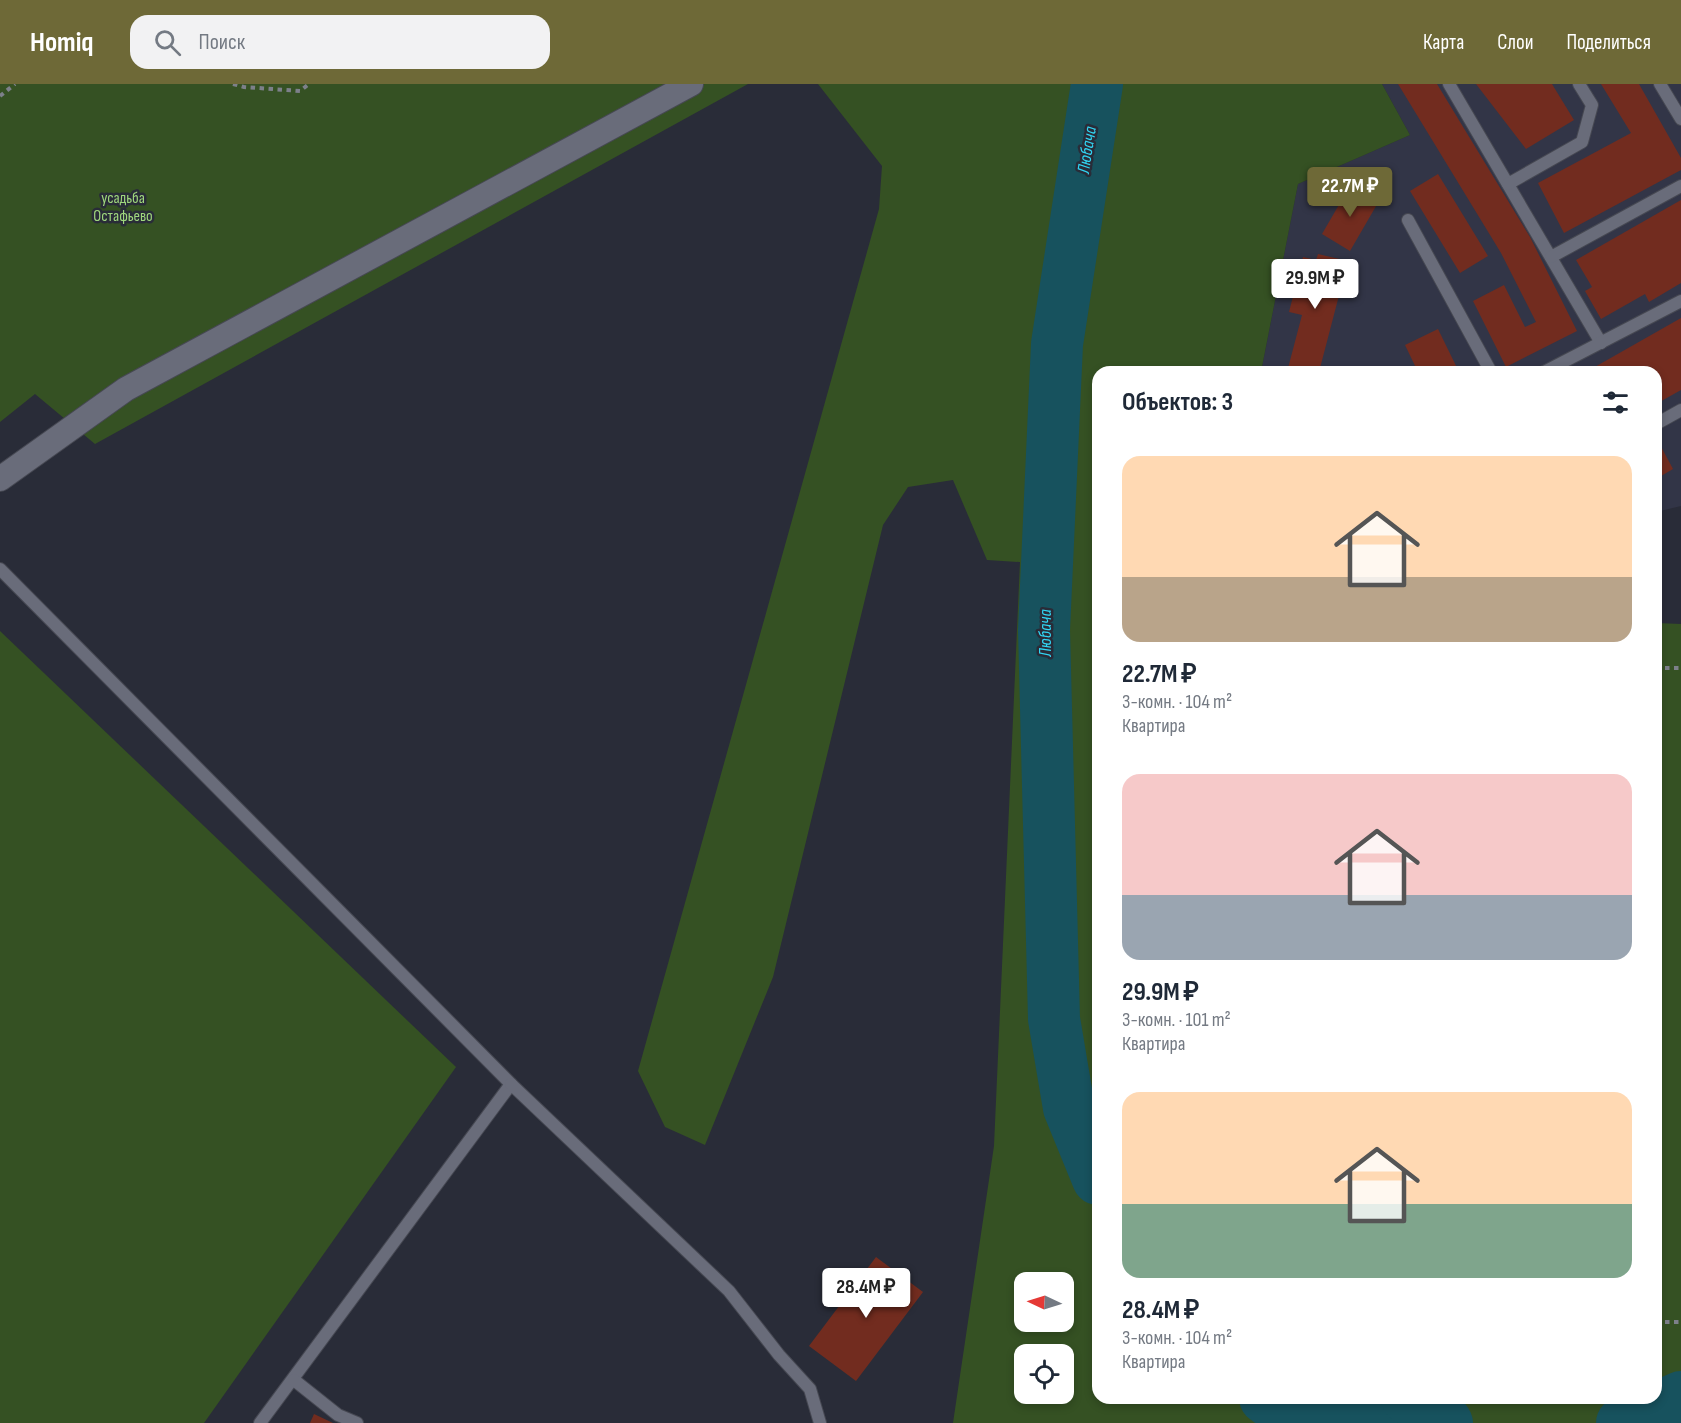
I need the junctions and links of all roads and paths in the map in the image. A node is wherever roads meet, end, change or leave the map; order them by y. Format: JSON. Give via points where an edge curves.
{"nodes":[{"id":1,"x":15,"y":84,"type":"edge"},
{"id":2,"x":233,"y":84,"type":"edge"},
{"id":3,"x":309,"y":84,"type":"edge"},
{"id":4,"x":691,"y":84,"type":"edge"},
{"id":5,"x":1449,"y":84,"type":"edge"},
{"id":6,"x":1579,"y":84,"type":"edge"},
{"id":7,"x":1659,"y":84,"type":"edge"},
{"id":8,"x":0,"y":96,"type":"edge"},
{"id":9,"x":1681,"y":119,"type":"edge"},
{"id":10,"x":1508,"y":184,"type":"junction"},
{"id":11,"x":1681,"y":186,"type":"edge"},
{"id":12,"x":1408,"y":220,"type":"dead end"},
{"id":13,"x":1551,"y":257,"type":"junction"},
{"id":14,"x":1681,"y":301,"type":"edge"},
{"id":15,"x":1601,"y":343,"type":"junction"},
{"id":16,"x":1488,"y":366,"type":"edge"},
{"id":17,"x":1556,"y":366,"type":"edge"},
{"id":18,"x":1681,"y":410,"type":"edge"},
{"id":19,"x":1662,"y":421,"type":"edge"},
{"id":20,"x":0,"y":479,"type":"edge"},
{"id":21,"x":0,"y":569,"type":"edge"},
{"id":22,"x":1662,"y":668,"type":"edge"},
{"id":23,"x":1681,"y":668,"type":"edge"},
{"id":24,"x":511,"y":1084,"type":"junction"},
{"id":25,"x":1662,"y":1322,"type":"edge"},
{"id":26,"x":1681,"y":1322,"type":"edge"},
{"id":27,"x":294,"y":1380,"type":"junction"},
{"id":28,"x":260,"y":1423,"type":"edge"},
{"id":29,"x":357,"y":1423,"type":"edge"},
{"id":30,"x":820,"y":1423,"type":"edge"}],
"edges":[{"from":1,"to":8,"type":"path"},
{"from":2,"to":3,"type":"path","via":[[300,91]]},
{"from":4,"to":20,"type":"street","via":[[126,389]]},
{"from":5,"to":10,"type":"lane"},
{"from":6,"to":10,"type":"lane","via":[[1592,105],[1582,142]]},
{"from":7,"to":9,"type":"lane"},
{"from":10,"to":13,"type":"lane"},
{"from":11,"to":13,"type":"lane"},
{"from":12,"to":16,"type":"lane"},
{"from":13,"to":15,"type":"lane"},
{"from":14,"to":15,"type":"lane"},
{"from":15,"to":17,"type":"lane"},
{"from":18,"to":19,"type":"lane"},
{"from":21,"to":24,"type":"lane"},
{"from":22,"to":23,"type":"path"},
{"from":24,"to":27,"type":"lane"},
{"from":24,"to":30,"type":"lane","via":[[729,1291],[810,1389]]},
{"from":25,"to":26,"type":"path"},
{"from":27,"to":28,"type":"lane"},
{"from":27,"to":29,"type":"lane","via":[[338,1415]]}]}
